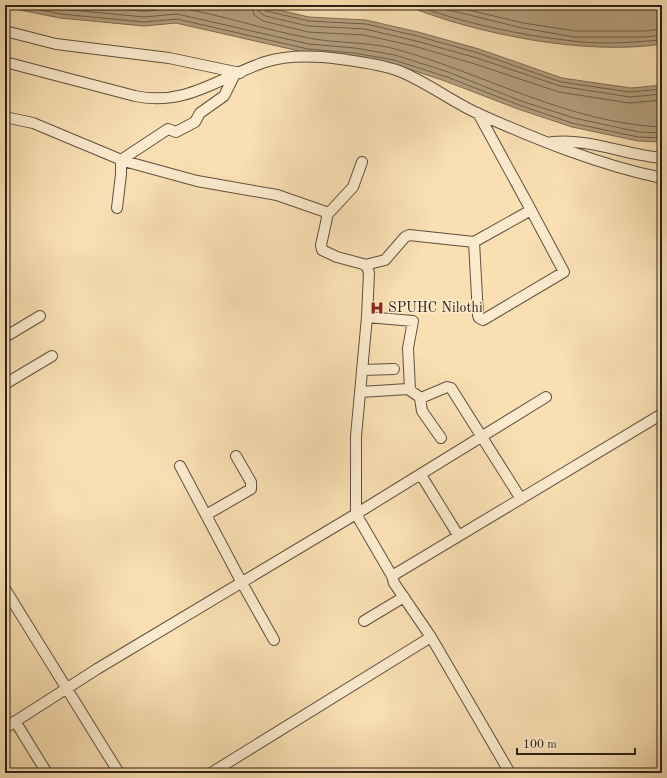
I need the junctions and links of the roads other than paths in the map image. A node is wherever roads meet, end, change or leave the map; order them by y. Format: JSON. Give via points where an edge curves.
{"nodes":[{"id":1,"x":5,"y":31,"type":"edge"},
{"id":2,"x":5,"y":62,"type":"edge"},
{"id":3,"x":237,"y":74,"type":"junction"},
{"id":4,"x":478,"y":113,"type":"junction"},
{"id":5,"x":5,"y":117,"type":"edge"},
{"id":6,"x":549,"y":142,"type":"junction"},
{"id":7,"x":662,"y":158,"type":"edge"},
{"id":8,"x":121,"y":160,"type":"junction"},
{"id":9,"x":362,"y":162,"type":"dead end"},
{"id":10,"x":662,"y":178,"type":"edge"},
{"id":11,"x":117,"y":208,"type":"dead end"},
{"id":12,"x":531,"y":210,"type":"junction"},
{"id":13,"x":327,"y":215,"type":"junction"},
{"id":14,"x":474,"y":242,"type":"junction"},
{"id":15,"x":365,"y":265,"type":"junction"},
{"id":16,"x":40,"y":316,"type":"dead end"},
{"id":17,"x":367,"y":317,"type":"junction"},
{"id":18,"x":5,"y":337,"type":"edge"},
{"id":19,"x":52,"y":356,"type":"dead end"},
{"id":20,"x":394,"y":369,"type":"dead end"},
{"id":21,"x":362,"y":370,"type":"junction"},
{"id":22,"x":5,"y":384,"type":"edge"},
{"id":23,"x":410,"y":390,"type":"junction"},
{"id":24,"x":360,"y":392,"type":"junction"},
{"id":25,"x":546,"y":397,"type":"dead end"},
{"id":26,"x":420,"y":398,"type":"junction"},
{"id":27,"x":662,"y":414,"type":"edge"},
{"id":28,"x":482,"y":437,"type":"junction"},
{"id":29,"x":441,"y":438,"type":"dead end"},
{"id":30,"x":236,"y":456,"type":"dead end"},
{"id":31,"x":180,"y":466,"type":"dead end"},
{"id":32,"x":421,"y":475,"type":"junction"},
{"id":33,"x":521,"y":499,"type":"junction"},
{"id":34,"x":356,"y":514,"type":"junction"},
{"id":35,"x":206,"y":515,"type":"junction"},
{"id":36,"x":458,"y":535,"type":"junction"},
{"id":37,"x":392,"y":576,"type":"junction"},
{"id":38,"x":242,"y":583,"type":"junction"},
{"id":39,"x":5,"y":589,"type":"edge"},
{"id":40,"x":404,"y":597,"type":"junction"},
{"id":41,"x":364,"y":621,"type":"dead end"},
{"id":42,"x":431,"y":637,"type":"junction"},
{"id":43,"x":274,"y":640,"type":"dead end"},
{"id":44,"x":67,"y":689,"type":"junction"},
{"id":45,"x":15,"y":721,"type":"junction"},
{"id":46,"x":5,"y":728,"type":"edge"},
{"id":47,"x":46,"y":773,"type":"edge"},
{"id":48,"x":119,"y":773,"type":"edge"},
{"id":49,"x":211,"y":773,"type":"edge"},
{"id":50,"x":510,"y":773,"type":"edge"}],
"edges":[{"from":1,"to":3,"type":"street","via":[[56,44],[169,58]]},
{"from":2,"to":3,"type":"street","via":[[120,93],[153,99],[214,86]]},
{"from":3,"to":4,"type":"street","via":[[265,62],[292,58],[325,57],[374,64],[400,72]]},
{"from":3,"to":8,"type":"street","via":[[224,96],[200,113],[195,122],[176,132],[168,130]]},
{"from":4,"to":6,"type":"street"},
{"from":4,"to":12,"type":"street"},
{"from":5,"to":8,"type":"street","via":[[33,123]]},
{"from":6,"to":7,"type":"street","via":[[573,140],[642,156]]},
{"from":6,"to":10,"type":"street","via":[[604,162]]},
{"from":8,"to":11,"type":"street"},
{"from":8,"to":13,"type":"street","via":[[197,181],[277,195],[322,209]]},
{"from":9,"to":13,"type":"street","via":[[353,188]]},
{"from":12,"to":14,"type":"street"},
{"from":12,"to":14,"type":"street","via":[[564,272],[483,320],[478,315]]},
{"from":13,"to":15,"type":"street","via":[[320,245],[322,250]]},
{"from":14,"to":15,"type":"street","via":[[409,235],[385,260]]},
{"from":15,"to":17,"type":"street","via":[[369,273]]},
{"from":16,"to":18,"type":"street"},
{"from":17,"to":21,"type":"street"},
{"from":17,"to":23,"type":"street","via":[[413,321],[408,348]]},
{"from":19,"to":22,"type":"street"},
{"from":20,"to":21,"type":"street"},
{"from":21,"to":24,"type":"street"},
{"from":23,"to":24,"type":"street"},
{"from":23,"to":26,"type":"street"},
{"from":24,"to":34,"type":"street","via":[[355,456]]},
{"from":25,"to":28,"type":"street"},
{"from":26,"to":28,"type":"street","via":[[428,397],[446,387],[451,388]]},
{"from":26,"to":29,"type":"street","via":[[422,411]]},
{"from":27,"to":33,"type":"street"},
{"from":28,"to":32,"type":"street"},
{"from":28,"to":33,"type":"street"},
{"from":30,"to":35,"type":"street","via":[[251,482],[251,489]]},
{"from":31,"to":35,"type":"street"},
{"from":32,"to":34,"type":"street"},
{"from":32,"to":36,"type":"street"},
{"from":33,"to":36,"type":"street"},
{"from":34,"to":37,"type":"street"},
{"from":34,"to":38,"type":"street"},
{"from":35,"to":38,"type":"street"},
{"from":36,"to":37,"type":"street"},
{"from":37,"to":40,"type":"street"},
{"from":38,"to":43,"type":"street"},
{"from":38,"to":44,"type":"street"},
{"from":39,"to":44,"type":"street"},
{"from":40,"to":41,"type":"street"},
{"from":40,"to":42,"type":"street"},
{"from":42,"to":49,"type":"street"},
{"from":42,"to":50,"type":"street"},
{"from":44,"to":45,"type":"street"},
{"from":44,"to":48,"type":"street"},
{"from":45,"to":46,"type":"street"},
{"from":45,"to":47,"type":"street"}]}
